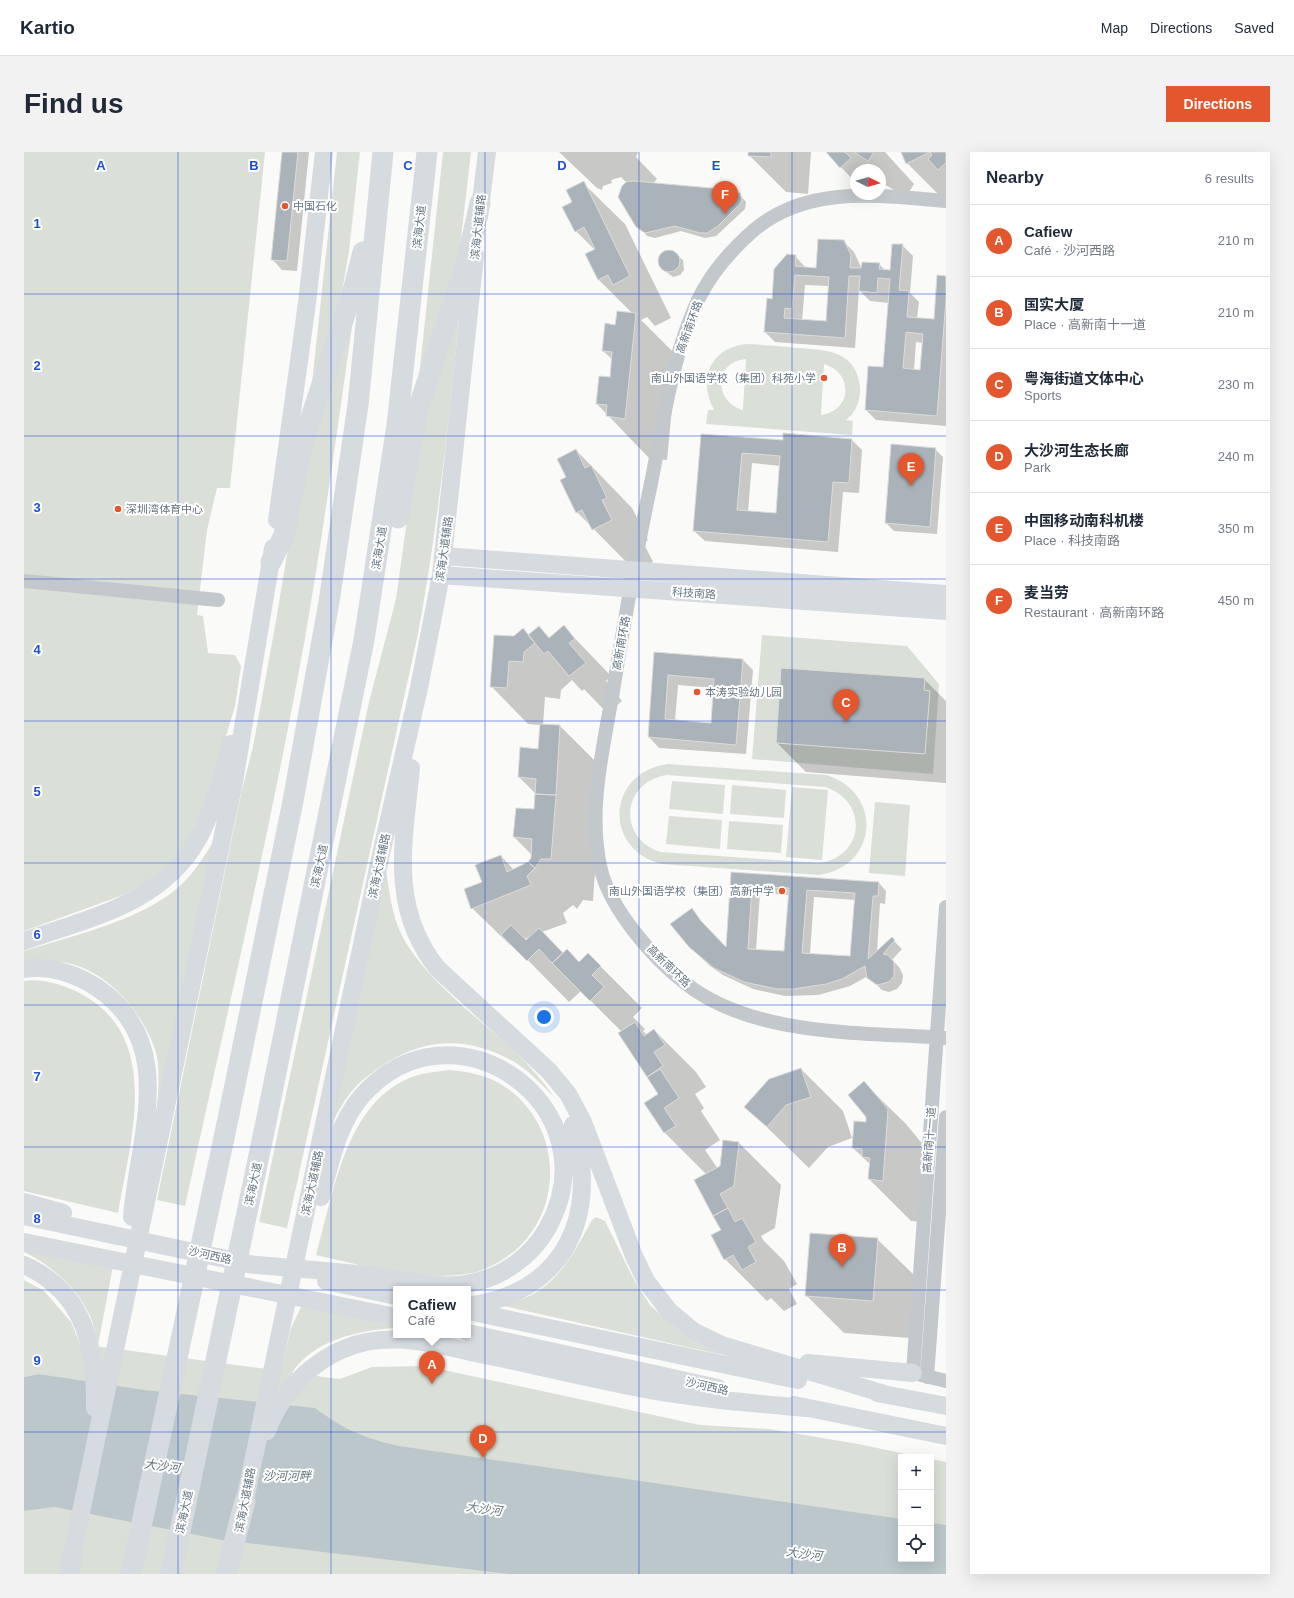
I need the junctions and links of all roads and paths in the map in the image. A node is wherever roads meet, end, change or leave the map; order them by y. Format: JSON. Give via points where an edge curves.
{"nodes":[{"id":1,"x":324,"y":152,"type":"edge"},
{"id":2,"x":427,"y":152,"type":"edge"},
{"id":3,"x":487,"y":152,"type":"edge"},
{"id":4,"x":382,"y":159,"type":"edge"},
{"id":5,"x":946,"y":201,"type":"edge"},
{"id":6,"x":480,"y":203,"type":"junction"},
{"id":7,"x":444,"y":556,"type":"junction"},
{"id":8,"x":271,"y":562,"type":"junction"},
{"id":9,"x":633,"y":570,"type":"junction"},
{"id":10,"x":441,"y":575,"type":"junction"},
{"id":11,"x":24,"y":581,"type":"edge"},
{"id":12,"x":630,"y":588,"type":"junction"},
{"id":13,"x":946,"y":594,"type":"edge"},
{"id":14,"x":218,"y":600,"type":"dead end"},
{"id":15,"x":946,"y":611,"type":"edge"},
{"id":16,"x":364,"y":640,"type":"junction"},
{"id":17,"x":255,"y":660,"type":"junction"},
{"id":18,"x":419,"y":688,"type":"junction"},
{"id":19,"x":946,"y":907,"type":"edge"},
{"id":20,"x":24,"y":941,"type":"edge"},
{"id":21,"x":24,"y":969,"type":"edge"},
{"id":22,"x":941,"y":1037,"type":"edge"},
{"id":23,"x":946,"y":1117,"type":"edge"},
{"id":24,"x":585,"y":1143,"type":"junction"},
{"id":25,"x":24,"y":1202,"type":"edge"},
{"id":26,"x":24,"y":1216,"type":"edge"},
{"id":27,"x":24,"y":1229,"type":"edge"},
{"id":28,"x":140,"y":1240,"type":"junction"},
{"id":29,"x":24,"y":1242,"type":"edge"},
{"id":30,"x":123,"y":1261,"type":"junction"},
{"id":31,"x":247,"y":1264,"type":"junction"},
{"id":32,"x":24,"y":1265,"type":"edge"},
{"id":33,"x":393,"y":1295,"type":"edge"},
{"id":34,"x":125,"y":1300,"type":"junction"},
{"id":35,"x":323,"y":1302,"type":"junction"},
{"id":36,"x":471,"y":1306,"type":"edge"},
{"id":37,"x":393,"y":1308,"type":"edge"},
{"id":38,"x":471,"y":1312,"type":"edge"},
{"id":39,"x":393,"y":1316,"type":"edge"},
{"id":40,"x":471,"y":1334,"type":"edge"},
{"id":41,"x":278,"y":1343,"type":"junction"},
{"id":42,"x":740,"y":1352,"type":"junction"},
{"id":43,"x":599,"y":1371,"type":"junction"},
{"id":44,"x":920,"y":1375,"type":"junction"},
{"id":45,"x":946,"y":1381,"type":"edge"},
{"id":46,"x":888,"y":1395,"type":"junction"},
{"id":47,"x":946,"y":1406,"type":"edge"},
{"id":48,"x":946,"y":1436,"type":"edge"},
{"id":49,"x":90,"y":1469,"type":"junction"},
{"id":50,"x":245,"y":1501,"type":"junction"},
{"id":51,"x":70,"y":1569,"type":"edge"},
{"id":52,"x":131,"y":1574,"type":"edge"},
{"id":53,"x":171,"y":1574,"type":"edge"},
{"id":54,"x":226,"y":1574,"type":"edge"},
{"id":55,"x":231,"y":1574,"type":"edge"}],
"edges":[{"from":1,"to":8,"type":"main road","via":[[290,436]]},
{"from":2,"to":16,"type":"highway","name":"滨海大道","via":[[397,425]]},
{"from":3,"to":6,"type":"main road","name":"滨海大道辅路"},
{"from":4,"to":8,"type":"highway","via":[[354,287],[302,445],[284,535]]},
{"from":4,"to":52,"type":"highway","via":[[358,405],[338,545],[293,801]]},
{"from":5,"to":9,"type":"street","name":"高新南环路","via":[[832,196],[807,201],[763,224],[733,249],[713,273],[699,299],[686,333],[677,362]]},
{"from":6,"to":7,"type":"main road","name":"滨海大道辅路"},
{"from":6,"to":16,"type":"highway","via":[[466,265],[417,412],[392,549]]},
{"from":7,"to":9,"type":"main road","name":"科技南路"},
{"from":7,"to":10,"type":"main road","name":"滨海大道辅路"},
{"from":8,"to":17,"type":"main road"},
{"from":9,"to":12,"type":"street","name":"高新南环路"},
{"from":9,"to":13,"type":"main road","name":"科技南路"},
{"from":10,"to":12,"type":"main road","name":"科技南路"},
{"from":10,"to":18,"type":"main road","name":"滨海大道辅路"},
{"from":11,"to":14,"type":"street"},
{"from":12,"to":15,"type":"main road","name":"科技南路"},
{"from":12,"to":22,"type":"street","name":"高新南环路","via":[[602,753],[595,816],[602,872],[618,908],[642,940],[685,984],[735,1012],[786,1025]]},
{"from":16,"to":53,"type":"highway","name":"滨海大道"},
{"from":17,"to":20,"type":"main road","via":[[208,818],[188,854],[168,878],[142,897]]},
{"from":17,"to":34,"type":"main road","via":[[234,782]]},
{"from":18,"to":24,"type":"main road","via":[[403,850],[405,896],[409,918],[425,952],[438,968],[549,1071],[568,1094],[576,1107]]},
{"from":18,"to":41,"type":"main road","name":"滨海大道辅路","via":[[381,854]]},
{"from":19,"to":22,"type":"street","name":"高新南十一道"},
{"from":21,"to":34,"type":"main road","via":[[48,969],[69,973],[90,982],[123,1010],[134,1026],[142,1046],[147,1065],[147,1114],[133,1206]]},
{"from":22,"to":44,"type":"street","name":"高新南十一道"},
{"from":23,"to":44,"type":"street","name":"高新南十一道"},
{"from":24,"to":36,"type":"main road","via":[[582,1196],[577,1223],[567,1246],[551,1268],[534,1283],[513,1295]]},
{"from":24,"to":42,"type":"main road","via":[[646,1281],[678,1319],[705,1338]]},
{"from":25,"to":28,"type":"main road"},
{"from":26,"to":28,"type":"main road","name":"沙河西路"},
{"from":27,"to":30,"type":"main road"},
{"from":28,"to":31,"type":"main road","name":"沙河西路"},
{"from":29,"to":30,"type":"main road","name":"沙河西路"},
{"from":30,"to":35,"type":"main road","name":"沙河西路"},
{"from":31,"to":33,"type":"main road","name":"沙河西路"},
{"from":31,"to":41,"type":"main road","via":[[364,1274],[452,1286],[470,1284],[501,1273],[526,1255],[543,1236],[552,1219],[562,1183],[563,1164],[554,1126],[545,1108],[519,1079],[502,1068],[480,1060],[446,1056],[425,1058],[407,1063],[387,1074],[360,1098],[349,1114],[330,1162],[304,1260]]},
{"from":32,"to":49,"type":"main road","via":[[40,1273],[61,1292],[79,1317],[91,1345],[95,1397]]},
{"from":34,"to":49,"type":"main road"},
{"from":35,"to":37,"type":"main road"},
{"from":35,"to":39,"type":"main road","name":"沙河西路"},
{"from":38,"to":46,"type":"main road","via":[[796,1379]]},
{"from":40,"to":43,"type":"main road","via":[[552,1352]]},
{"from":41,"to":50,"type":"main road","name":"滨海大道辅路"},
{"from":42,"to":44,"type":"main road","via":[[816,1364]]},
{"from":42,"to":46,"type":"main road"},
{"from":43,"to":48,"type":"main road","via":[[663,1392],[806,1408]]},
{"from":43,"to":50,"type":"main road","via":[[413,1341],[366,1342],[345,1348],[312,1368],[297,1381],[282,1400],[270,1424]]},
{"from":44,"to":45,"type":"street"},
{"from":46,"to":47,"type":"main road"},
{"from":49,"to":51,"type":"main road"},
{"from":50,"to":54,"type":"highway"},
{"from":50,"to":55,"type":"main road","name":"滨海大道辅路"}]}
